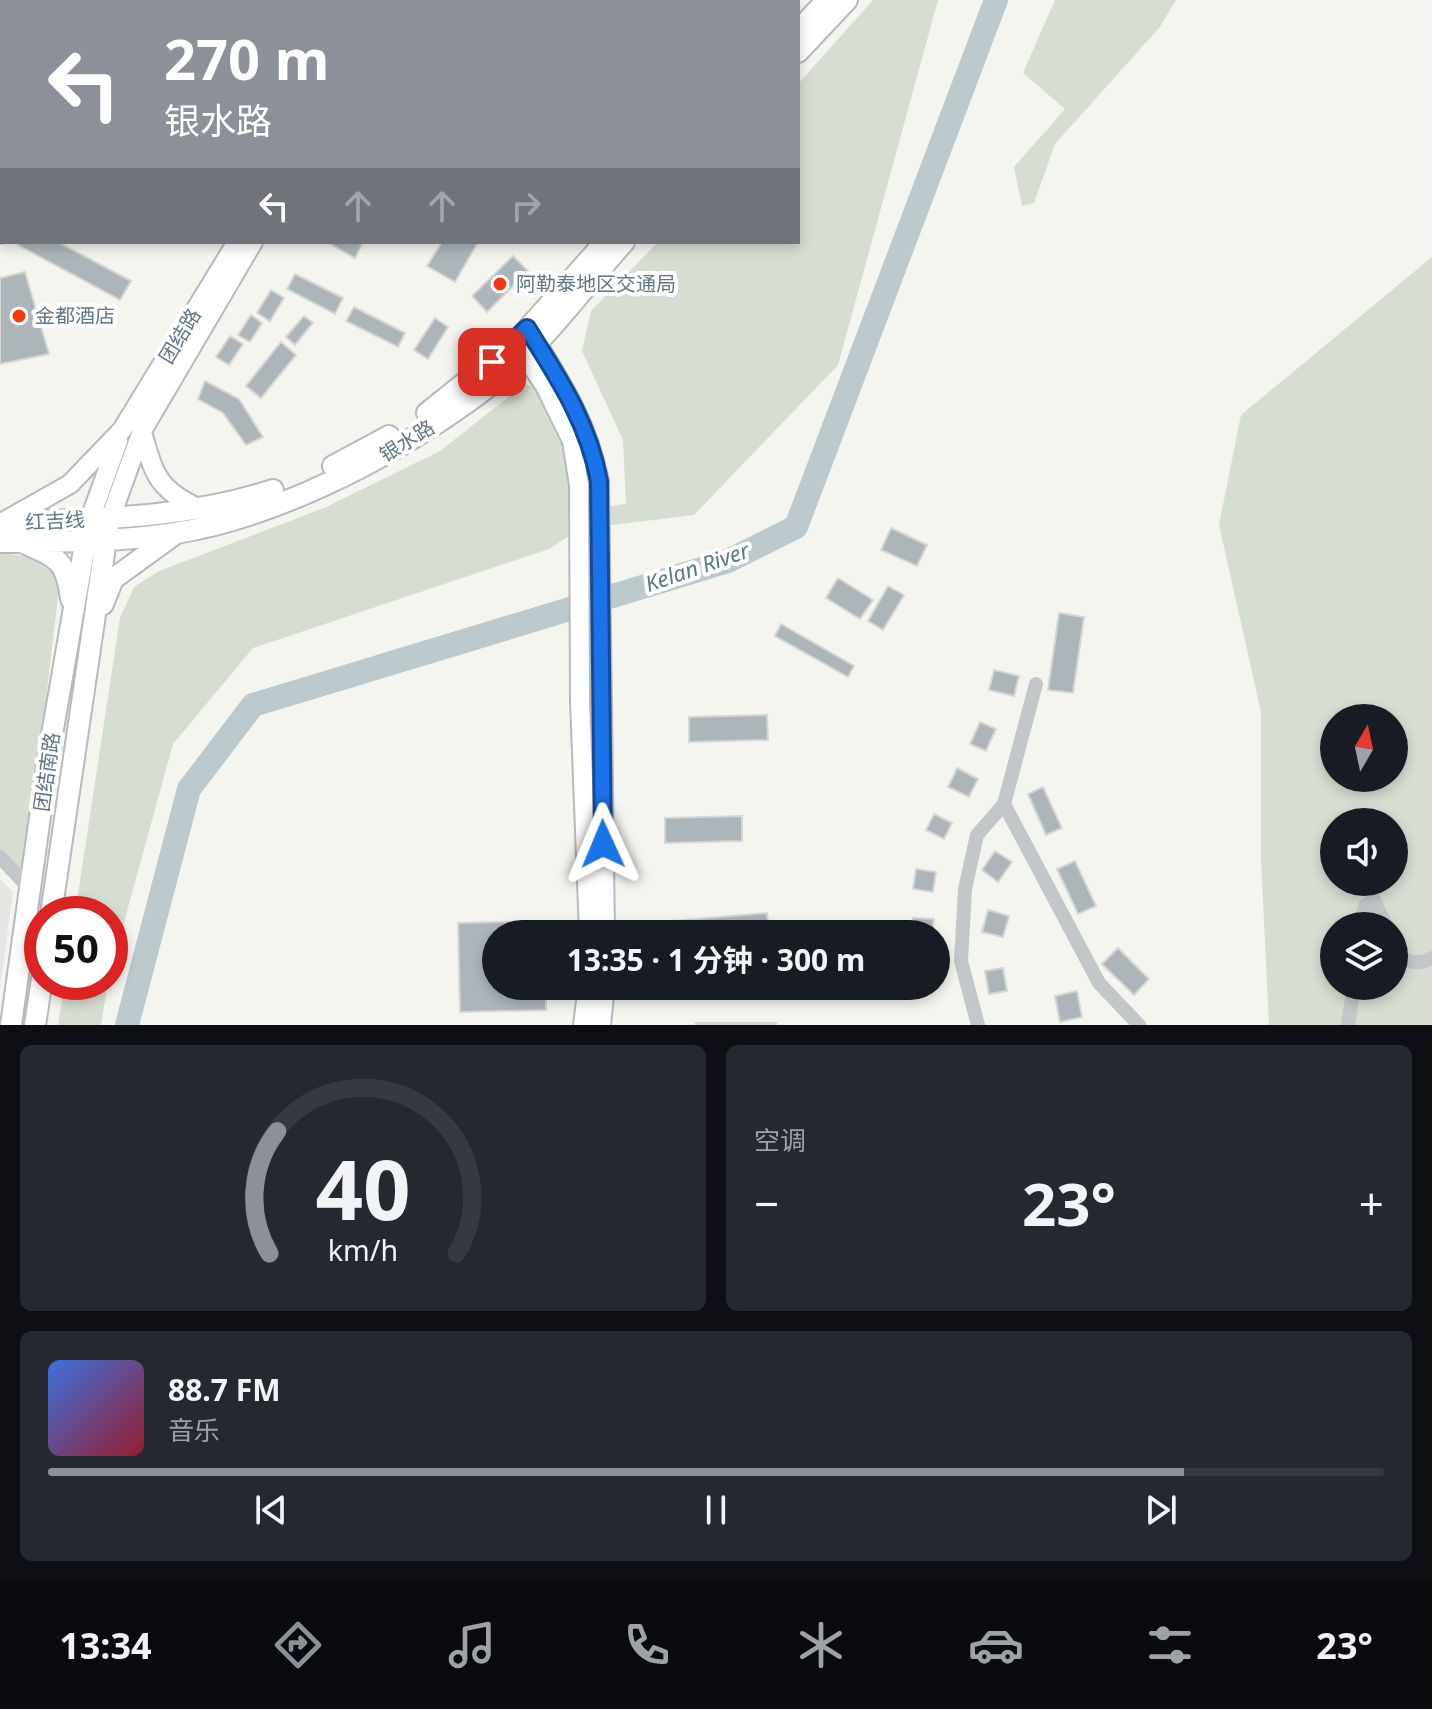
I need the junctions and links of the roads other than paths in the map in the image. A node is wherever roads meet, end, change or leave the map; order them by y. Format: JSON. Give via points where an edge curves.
{"nodes":[{"id":1,"x":827,"y":0,"type":"edge"},
{"id":2,"x":847,"y":0,"type":"edge"},
{"id":3,"x":800,"y":29,"type":"edge"},
{"id":4,"x":800,"y":50,"type":"edge"},
{"id":5,"x":236,"y":244,"type":"edge"},
{"id":6,"x":252,"y":244,"type":"edge"},
{"id":7,"x":603,"y":244,"type":"edge"},
{"id":8,"x":622,"y":244,"type":"edge"},
{"id":9,"x":526,"y":342,"type":"junction"},
{"id":10,"x":122,"y":430,"type":"junction"},
{"id":11,"x":142,"y":431,"type":"junction"},
{"id":12,"x":198,"y":508,"type":"junction"},
{"id":13,"x":0,"y":523,"type":"edge"},
{"id":14,"x":98,"y":528,"type":"junction"},
{"id":15,"x":177,"y":533,"type":"junction"},
{"id":16,"x":10,"y":542,"type":"edge"},
{"id":17,"x":72,"y":614,"type":"junction"},
{"id":18,"x":92,"y":630,"type":"junction"},
{"id":19,"x":1036,"y":684,"type":"dead end"},
{"id":20,"x":1004,"y":804,"type":"junction"},
{"id":21,"x":0,"y":857,"type":"edge"},
{"id":22,"x":30,"y":889,"type":"junction"},
{"id":23,"x":54,"y":896,"type":"edge"},
{"id":24,"x":1364,"y":912,"type":"edge"},
{"id":25,"x":1380,"y":912,"type":"edge"},
{"id":26,"x":588,"y":920,"type":"edge"},
{"id":27,"x":605,"y":920,"type":"edge"},
{"id":28,"x":1432,"y":958,"type":"edge"},
{"id":29,"x":1408,"y":961,"type":"edge"},
{"id":30,"x":39,"y":1000,"type":"edge"},
{"id":31,"x":586,"y":1000,"type":"edge"},
{"id":32,"x":604,"y":1000,"type":"edge"},
{"id":33,"x":1352,"y":1000,"type":"edge"},
{"id":34,"x":11,"y":1025,"type":"edge"},
{"id":35,"x":35,"y":1025,"type":"edge"},
{"id":36,"x":583,"y":1025,"type":"edge"},
{"id":37,"x":601,"y":1025,"type":"edge"},
{"id":38,"x":978,"y":1025,"type":"edge"},
{"id":39,"x":1139,"y":1025,"type":"edge"},
{"id":40,"x":1348,"y":1025,"type":"edge"}],
"edges":[{"from":1,"to":3,"type":"highway"},
{"from":2,"to":4,"type":"highway"},
{"from":5,"to":10,"type":"main road","name":"团结路"},
{"from":6,"to":11,"type":"main road","name":"团结路"},
{"from":7,"to":9,"type":"highway","name":"银水路"},
{"from":8,"to":9,"type":"highway","name":"银水路"},
{"from":9,"to":12,"type":"highway","name":"银水路","via":[[422,417],[352,458],[225,506]]},
{"from":9,"to":15,"type":"highway","name":"银水路","via":[[448,414],[364,467],[234,519]]},
{"from":9,"to":26,"type":"main road","via":[[572,441],[579,485]]},
{"from":9,"to":27,"type":"main road","via":[[577,407],[599,481]]},
{"from":10,"to":13,"type":"main road","via":[[70,484]]},
{"from":10,"to":14,"type":"main road"},
{"from":11,"to":12,"type":"main road","via":[[152,467],[170,495]]},
{"from":11,"to":14,"type":"main road","name":"团结路"},
{"from":12,"to":14,"type":"highway","name":"银水路"},
{"from":13,"to":14,"type":"highway","name":"红吉线"},
{"from":14,"to":15,"type":"highway"},
{"from":14,"to":16,"type":"highway","name":"红吉线"},
{"from":14,"to":17,"type":"highway","name":"团结南路"},
{"from":14,"to":18,"type":"highway","name":"团结南路"},
{"from":15,"to":18,"type":"highway","via":[[113,579]]},
{"from":16,"to":17,"type":"highway","via":[[58,558],[68,576]]},
{"from":17,"to":22,"type":"highway","name":"团结南路"},
{"from":18,"to":23,"type":"highway","name":"团结南路"},
{"from":19,"to":20,"type":"street"},
{"from":20,"to":38,"type":"street","via":[[977,835],[965,889],[961,961]]},
{"from":20,"to":39,"type":"street","via":[[1099,983]]},
{"from":21,"to":22,"type":"street"},
{"from":22,"to":34,"type":"highway","name":"团结南路"},
{"from":24,"to":25,"type":"street","via":[[1374,900]]},
{"from":28,"to":29,"type":"street","via":[[1417,964]]},
{"from":30,"to":35,"type":"highway"},
{"from":31,"to":36,"type":"main road"},
{"from":32,"to":37,"type":"main road"},
{"from":33,"to":40,"type":"street"}]}
